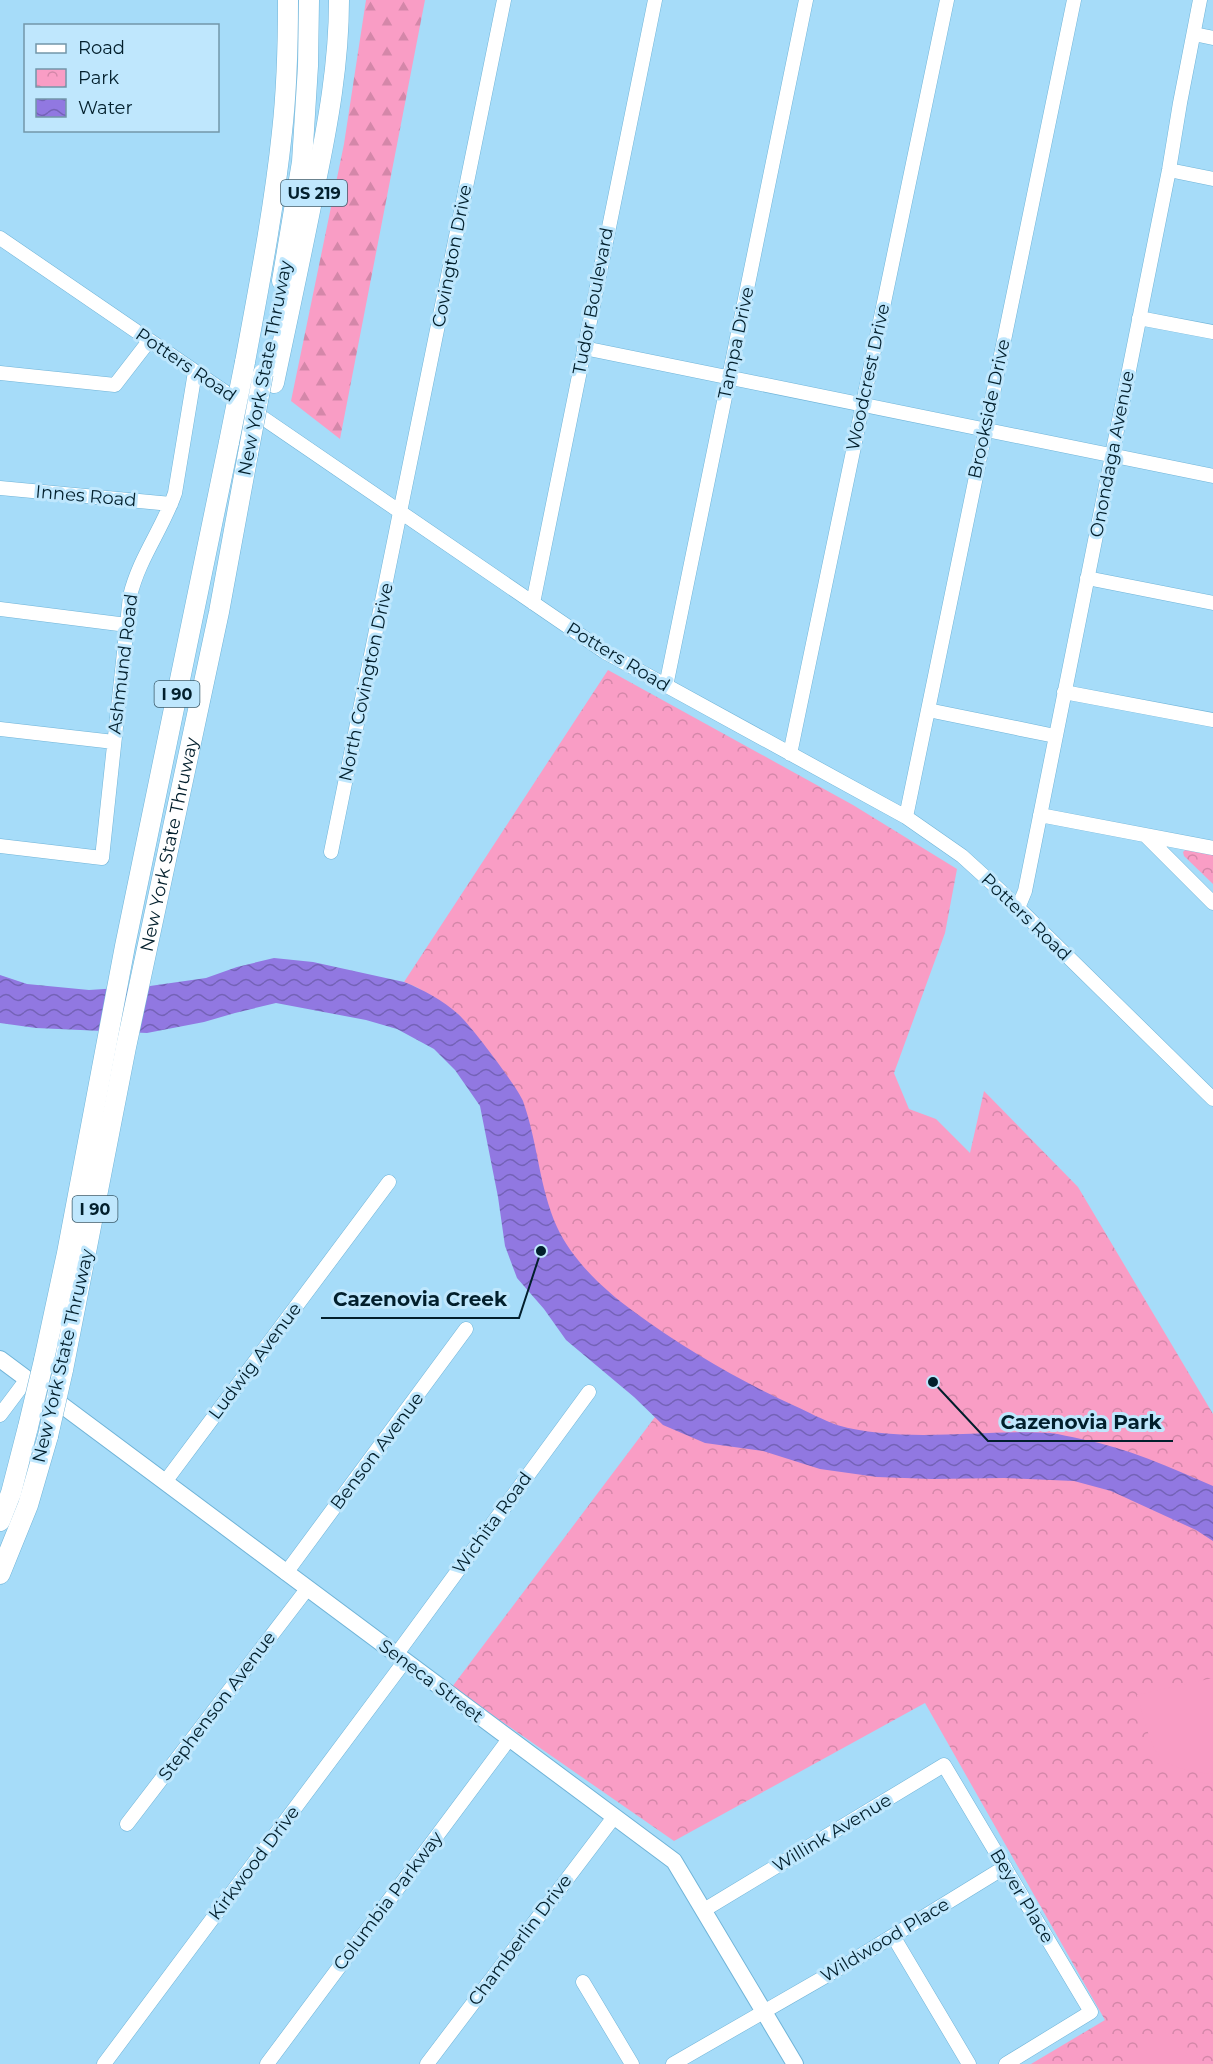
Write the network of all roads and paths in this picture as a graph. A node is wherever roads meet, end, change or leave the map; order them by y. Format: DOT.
graph roads {
  1 [pos="281,0"];
  2 [pos="288,0"];
  3 [pos="309,0"];
  4 [pos="339,0"];
  5 [pos="504,0"];
  6 [pos="655,0"];
  7 [pos="806,0"];
  8 [pos="947,0"];
  9 [pos="1074,0"];
  10 [pos="1200,0"];
  11 [pos="1194,34"];
  12 [pos="1213,38"];
  13 [pos="288,57"];
  14 [pos="1169,170"];
  15 [pos="1213,179"];
  16 [pos="0,238"];
  17 [pos="1139,318"];
  18 [pos="1213,332"];
  19 [pos="149,340"];
  20 [pos="584,348"];
  21 [pos="195,372"];
  22 [pos="0,373"];
  23 [pos="729,377"];
  24 [pos="268,379"];
  25 [pos="862,405"];
  26 [pos="985,431"];
  27 [pos="1112,457"];
  28 [pos="1213,476"];
  29 [pos="0,488"];
  30 [pos="171,504"];
  31 [pos="401,513"];
  32 [pos="1087,578"];
  33 [pos="533,603"];
  34 [pos="1213,603"];
  35 [pos="0,609"];
  36 [pos="219,612"];
  37 [pos="127,625"];
  38 [pos="666,686"];
  39 [pos="1064,692"];
  40 [pos="928,710"];
  41 [pos="1213,720"];
  42 [pos="0,729"];
  43 [pos="1055,736"];
  44 [pos="114,742"];
  45 [pos="790,754"];
  46 [pos="1040,815"];
  47 [pos="906,818"];
  48 [pos="1145,835"];
  49 [pos="1160,838"];
  50 [pos="0,846"];
  51 [pos="1213,848"];
  52 [pos="331,852"];
  53 [pos="1213,890"];
  54 [pos="1213,903"];
  55 [pos="1018,908"];
  56 [pos="117,1047"];
  57 [pos="1213,1099"];
  58 [pos="389,1182"];
  59 [pos="466,1329"];
  60 [pos="0,1359"];
  61 [pos="27,1379"];
  62 [pos="589,1392"];
  63 [pos="0,1415"];
  64 [pos="165,1482"];
  65 [pos="0,1521"];
  66 [pos="286,1573"];
  67 [pos="0,1574"];
  68 [pos="308,1589"];
  69 [pos="400,1658"];
  70 [pos="508,1739"];
  71 [pos="953,1781"];
  72 [pos="614,1816"];
  73 [pos="127,1824"];
  74 [pos="1005,1867"];
  75 [pos="704,1910"];
  76 [pos="892,1936"];
  77 [pos="583,1982"];
  78 [pos="765,2012"];
  79 [pos="104,2064"];
  80 [pos="267,2064"];
  81 [pos="428,2064"];
  82 [pos="632,2064"];
  83 [pos="673,2064"];
  84 [pos="795,2064"];
  85 [pos="969,2064"];
  86 [pos="1006,2064"];
  1 -- 13 [label="highway"];
  2 -- 13 [label="highway, New York State Thruway / I 90"];
  3 -- 24 [label="highway, New York State Thruway"];
  4 -- 24 [label="highway, US 219"];
  5 -- 31 [label="street, Covington Drive"];
  6 -- 20 [label="street, Tudor Boulevard"];
  7 -- 23 [label="street, Tampa Drive"];
  8 -- 25 [label="street, Woodcrest Drive"];
  9 -- 26 [label="street, Brookside Drive"];
  10 -- 11 [label="street, Onondaga Avenue"];
  11 -- 12 [label="street"];
  11 -- 14 [label="street, Onondaga Avenue"];
  13 -- 56 [label="highway, New York State Thruway / I 90, bridge"];
  14 -- 15 [label="street"];
  14 -- 17 [label="street, Onondaga Avenue"];
  16 -- 19 [label="street, Potters Road"];
  17 -- 18 [label="street"];
  17 -- 27 [label="street, Onondaga Avenue"];
  19 -- 21 [label="street, Potters Road"];
  19 -- 22 [label="street"];
  20 -- 23 [label="street"];
  20 -- 33 [label="street, Tudor Boulevard"];
  21 -- 30 [label="street, Ashmund Road"];
  21 -- 31 [label="street, Potters Road"];
  23 -- 25 [label="street"];
  23 -- 38 [label="street, Tampa Drive"];
  24 -- 36 [label="highway, US 219"];
  25 -- 26 [label="street"];
  25 -- 45 [label="street, Woodcrest Drive"];
  26 -- 27 [label="street"];
  26 -- 40 [label="street, Brookside Drive"];
  27 -- 28 [label="street"];
  27 -- 32 [label="street, Onondaga Avenue"];
  29 -- 30 [label="street, Innes Road"];
  30 -- 37 [label="street, Ashmund Road"];
  31 -- 33 [label="street, Potters Road"];
  31 -- 52 [label="street, North Covington Drive"];
  32 -- 34 [label="street"];
  32 -- 39 [label="street, Onondaga Avenue"];
  33 -- 38 [label="street, Potters Road"];
  35 -- 37 [label="street"];
  36 -- 56 [label="highway, New York State Thruway / I 90"];
  37 -- 44 [label="street, Ashmund Road"];
  38 -- 45 [label="street, Potters Road"];
  39 -- 41 [label="street"];
  39 -- 43 [label="street, Onondaga Avenue"];
  40 -- 43 [label="street"];
  40 -- 47 [label="street, Brookside Drive"];
  42 -- 44 [label="street"];
  43 -- 46 [label="street, Onondaga Avenue"];
  44 -- 50 [label="street, Ashmund Road"];
  45 -- 47 [label="street, Potters Road"];
  46 -- 48 [label="street"];
  46 -- 55 [label="street, Onondaga Avenue"];
  47 -- 55 [label="street, Potters Road"];
  48 -- 49 [label="street"];
  48 -- 54 [label="street"];
  49 -- 51 [label="street"];
  49 -- 53 [label="street"];
  55 -- 57 [label="street, Potters Road"];
  56 -- 65 [label="highway, New York State Thruway / I 90, bridge"];
  56 -- 67 [label="highway, New York State Thruway / I 90, bridge"];
  58 -- 64 [label="street, Ludwig Avenue"];
  59 -- 66 [label="street, Benson Avenue"];
  60 -- 61 [label="main road, Seneca Street"];
  61 -- 63 [label="street"];
  61 -- 64 [label="main road, Seneca Street"];
  62 -- 69 [label="street, Wichita Road"];
  64 -- 66 [label="main road, Seneca Street"];
  66 -- 68 [label="main road, Seneca Street"];
  68 -- 69 [label="main road, Seneca Street"];
  68 -- 73 [label="street, Stephenson Avenue"];
  69 -- 70 [label="main road, Seneca Street"];
  69 -- 79 [label="street, Kirkwood Drive"];
  70 -- 72 [label="main road, Seneca Street"];
  70 -- 80 [label="street, Columbia Parkway"];
  71 -- 74 [label="street, Beyer Place"];
  71 -- 75 [label="street, Willink Avenue"];
  72 -- 75 [label="main road, Seneca Street"];
  72 -- 81 [label="street, Chamberlin Drive"];
  74 -- 76 [label="street, Wildwood Place"];
  74 -- 86 [label="street, Beyer Place"];
  75 -- 78 [label="main road, Seneca Street"];
  76 -- 78 [label="street, Wildwood Place"];
  76 -- 85 [label="street"];
  77 -- 82 [label="street"];
  78 -- 83 [label="street, Wildwood Place"];
  78 -- 84 [label="main road, Seneca Street"];
}
